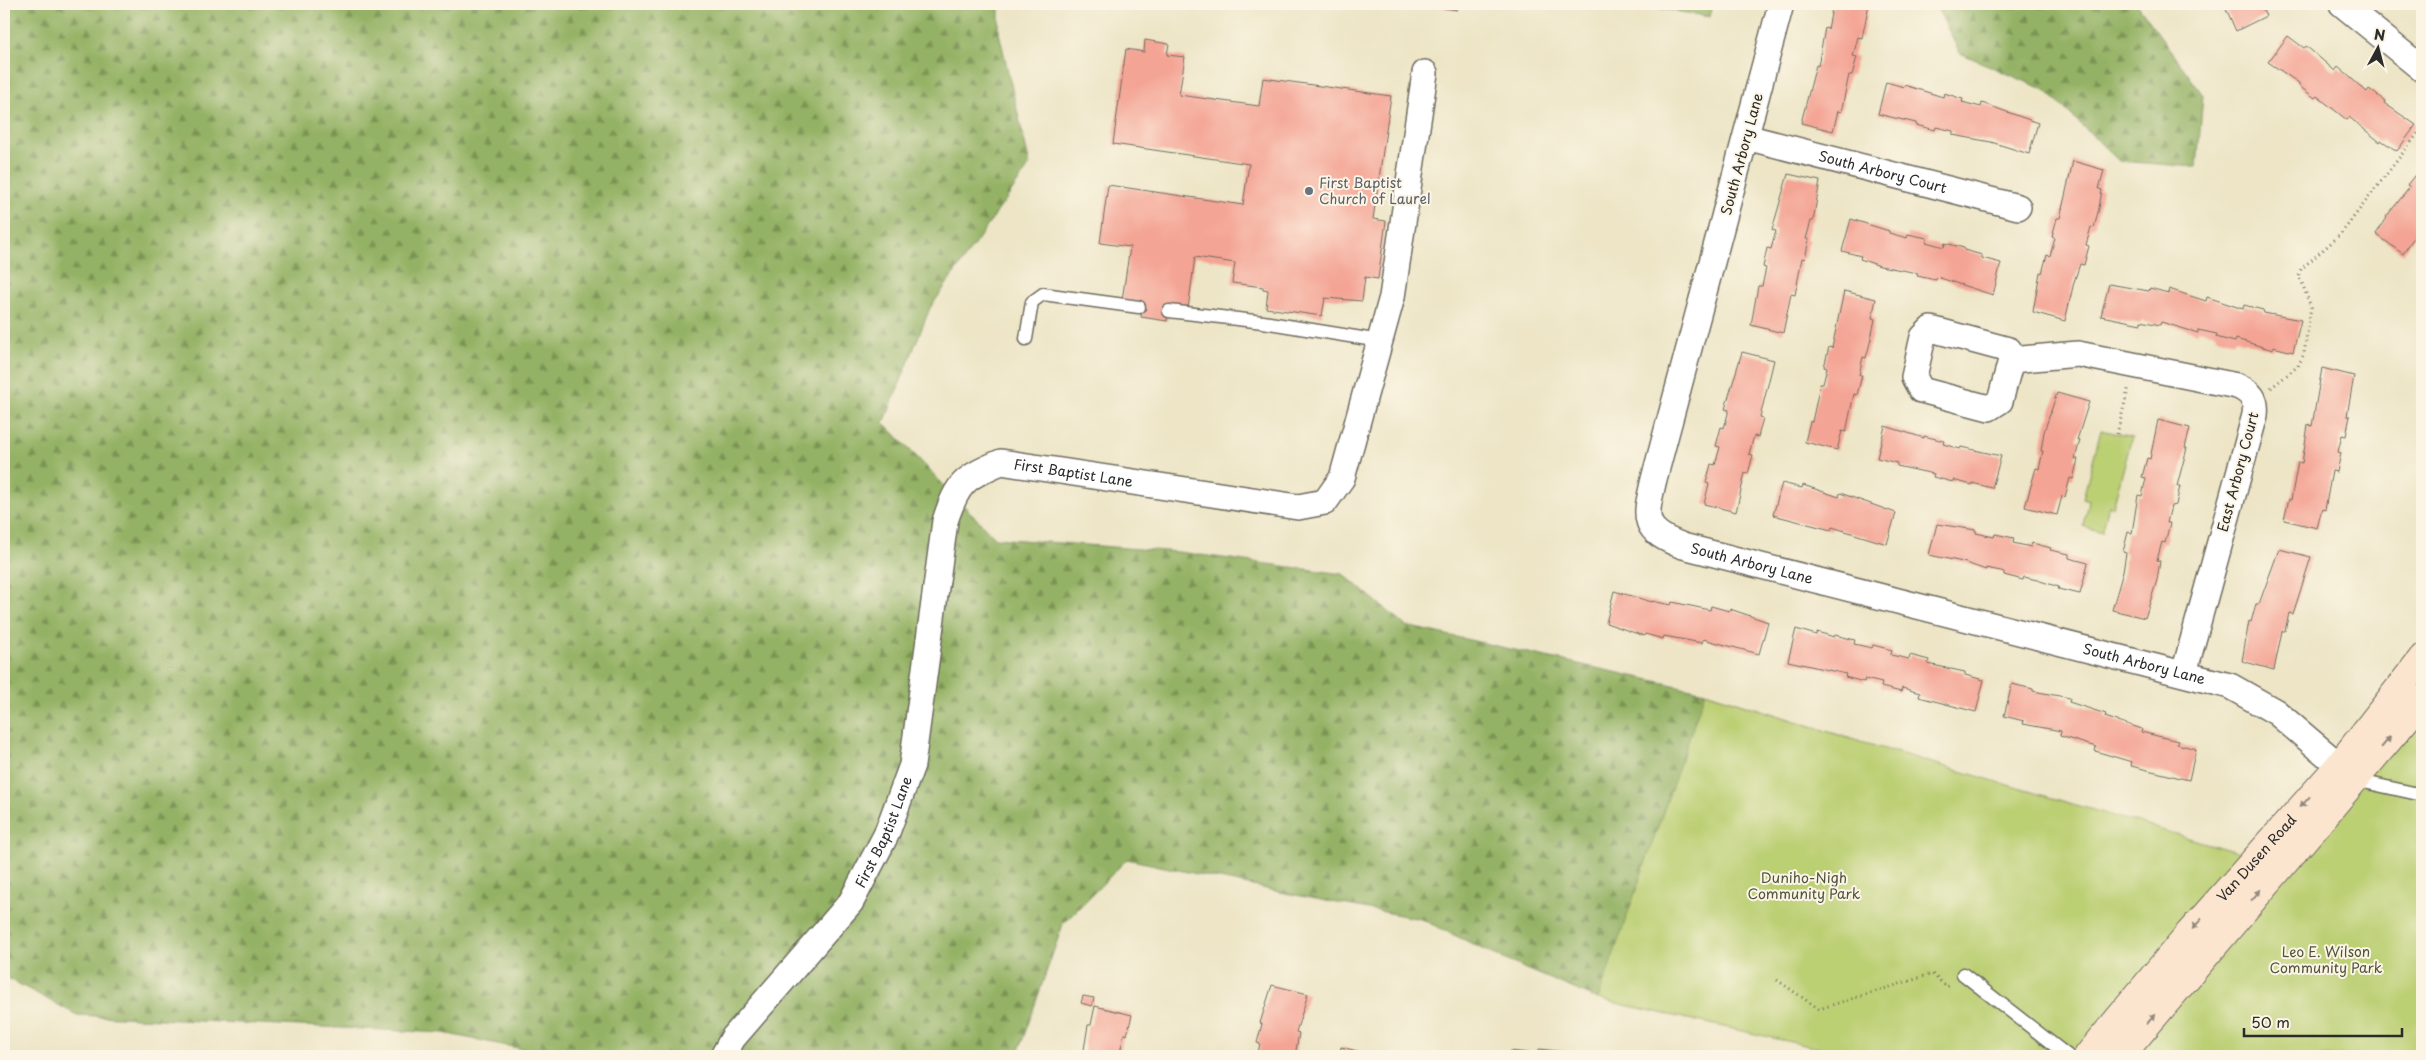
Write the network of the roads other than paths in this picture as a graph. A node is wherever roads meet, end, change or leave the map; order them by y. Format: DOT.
graph roads {
  1 [pos="1781,4"];
  2 [pos="2342,4"];
  3 [pos="2422,69"];
  4 [pos="1425,73"];
  5 [pos="1746,137"];
  6 [pos="2018,207"];
  7 [pos="1140,307"];
  8 [pos="1170,311"];
  9 [pos="1026,339"];
  10 [pos="1380,341"];
  11 [pos="2011,360"];
  12 [pos="2422,659"];
  13 [pos="2184,673"];
  14 [pos="2422,700"];
  15 [pos="2347,773"];
  16 [pos="2422,789"];
  17 [pos="1963,974"];
  18 [pos="724,1056"];
  19 [pos="2068,1056"];
  20 [pos="2088,1056"];
  21 [pos="2120,1056"];
  1 -- 5 [label="street, South Arbory Lane"];
  2 -- 3 [label="street"];
  4 -- 10 [label="street, First Baptist Lane"];
  5 -- 6 [label="street, South Arbory Court"];
  5 -- 13 [label="street, South Arbory Lane"];
  7 -- 9 [label="lane"];
  8 -- 10 [label="lane"];
  10 -- 18 [label="street, First Baptist Lane"];
  11 -- 13 [label="street, East Arbory Court"];
  12 -- 15 [label="main road, Van Dusen Road"];
  13 -- 15 [label="street, South Arbory Lane"];
  15 -- 14 [label="main road, Van Dusen Road, one-way"];
  15 -- 16 [label="lane"];
  15 -- 20 [label="main road, Van Dusen Road, one-way"];
  21 -- 15 [label="main road, Van Dusen Road, one-way"];
  17 -- 19 [label="lane"];
}
